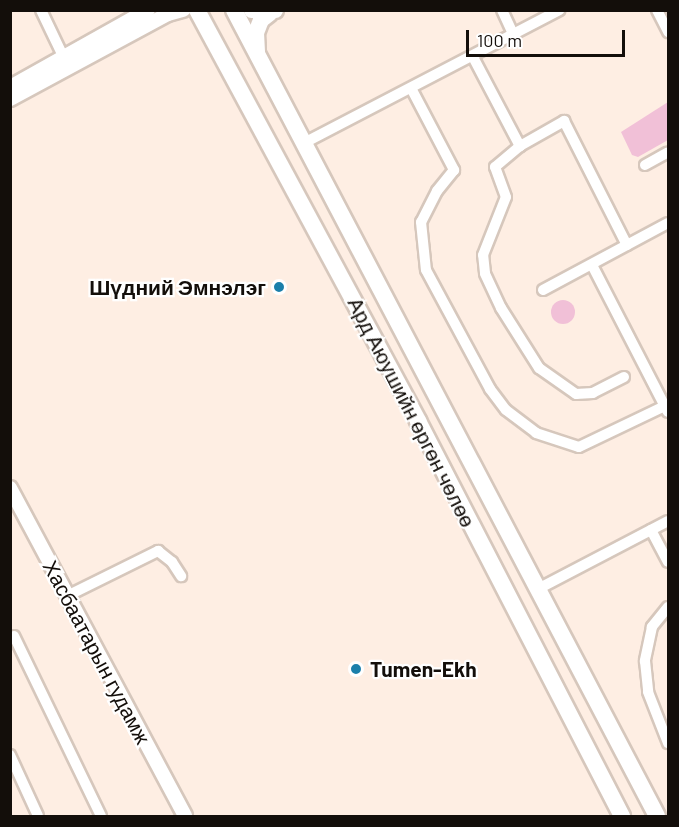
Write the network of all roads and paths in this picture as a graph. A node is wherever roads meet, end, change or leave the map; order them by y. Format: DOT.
graph roads {
  1 [pos="42,10"];
  2 [pos="148,10"];
  3 [pos="183,10"];
  4 [pos="197,10"];
  5 [pos="234,10"];
  6 [pos="251,10"];
  7 [pos="502,10"];
  8 [pos="559,10"];
  9 [pos="657,10"];
  10 [pos="273,12"];
  11 [pos="669,32"];
  12 [pos="514,36"];
  13 [pos="258,56"];
  14 [pos="473,57"];
  15 [pos="64,58"];
  16 [pos="10,87"];
  17 [pos="411,88"];
  18 [pos="10,99"];
  19 [pos="304,143"];
  20 [pos="520,146"];
  21 [pos="669,152"];
  22 [pos="645,165"];
  23 [pos="669,223"];
  24 [pos="627,245"];
  25 [pos="592,265"];
  26 [pos="543,290"];
  27 [pos="624,377"];
  28 [pos="667,409"];
  29 [pos="447,417"];
  30 [pos="418,421"];
  31 [pos="10,488"];
  32 [pos="669,521"];
  33 [pos="651,530"];
  34 [pos="669,562"];
  35 [pos="181,576"];
  36 [pos="536,590"];
  37 [pos="67,596"];
  38 [pos="669,606"];
  39 [pos="14,636"];
  40 [pos="669,742"];
  41 [pos="10,755"];
  42 [pos="38,816"];
  43 [pos="101,816"];
  44 [pos="185,816"];
  45 [pos="622,816"];
  46 [pos="657,816"];
  1 -- 15 [label="street"];
  2 -- 15 [label="street"];
  3 -- 18 [label="street"];
  4 -- 30 [label="main road, Ард Аюушийн өргөн чөлөө"];
  5 -- 13 [label="main road, Ард Аюушийн өргөн чөлөө"];
  6 -- 10 [label="main road"];
  7 -- 12 [label="street"];
  8 -- 12 [label="street"];
  9 -- 11 [label="street"];
  10 -- 13 [label="main road"];
  12 -- 14 [label="street"];
  13 -- 19 [label="main road, Ард Аюушийн өргөн чөлөө"];
  14 -- 17 [label="street"];
  14 -- 20 [label="street"];
  15 -- 16 [label="street"];
  17 -- 19 [label="street"];
  17 -- 28 [label="street"];
  19 -- 29 [label="main road, Ард Аюушийн өргөн чөлөө"];
  20 -- 24 [label="street"];
  20 -- 27 [label="street"];
  21 -- 22 [label="street"];
  23 -- 24 [label="street"];
  24 -- 25 [label="street"];
  25 -- 26 [label="street"];
  25 -- 28 [label="street"];
  29 -- 30 [label="main road"];
  29 -- 36 [label="main road, Ард Аюушийн өргөн чөлөө"];
  30 -- 45 [label="main road, Ард Аюушийн өргөн чөлөө"];
  31 -- 37 [label="street, Хасбаатарын гудамж"];
  32 -- 33 [label="street"];
  33 -- 34 [label="street"];
  33 -- 36 [label="street"];
  35 -- 37 [label="street"];
  36 -- 46 [label="main road, Ард Аюушийн өргөн чөлөө"];
  37 -- 44 [label="street, Хасбаатарын гудамж"];
  38 -- 40 [label="street"];
  39 -- 43 [label="street"];
  41 -- 42 [label="street"];
}
